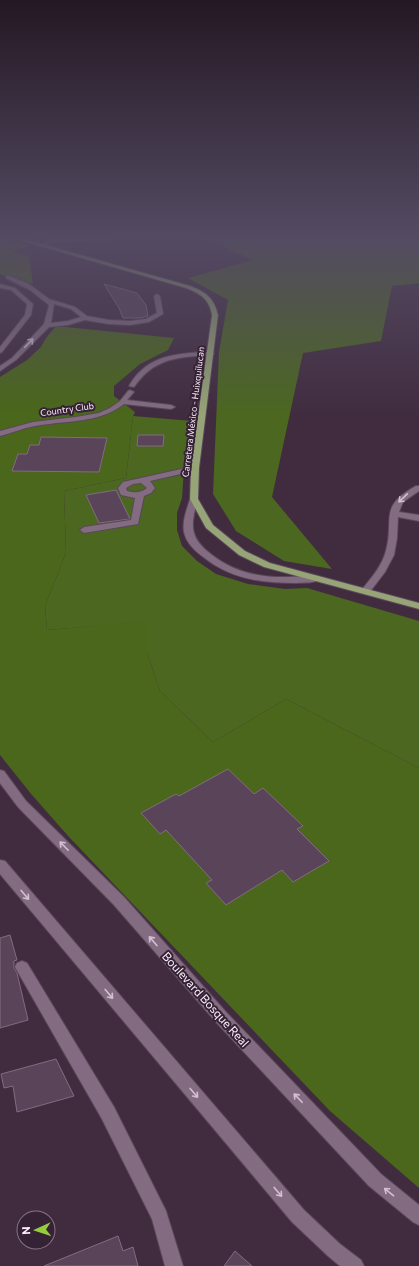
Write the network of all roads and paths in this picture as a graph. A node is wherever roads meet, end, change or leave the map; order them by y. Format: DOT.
graph roads {
  1 [pos="22,297"];
  2 [pos="46,297"];
  3 [pos="157,297"];
  4 [pos="207,297"];
  5 [pos="48,300"];
  6 [pos="86,318"];
  7 [pos="46,325"];
  8 [pos="0,351"];
  9 [pos="211,354"];
  10 [pos="0,369"];
  11 [pos="124,402"];
  12 [pos="171,407"];
  13 [pos="0,434"];
  14 [pos="195,468"];
  15 [pos="142,481"];
  16 [pos="419,488"];
  17 [pos="140,496"];
  18 [pos="194,499"];
  19 [pos="393,514"];
  20 [pos="419,518"];
  21 [pos="84,530"];
  22 [pos="315,579"];
  23 [pos="366,591"];
  24 [pos="419,606"];
  25 [pos="0,774"];
  26 [pos="0,865"];
  27 [pos="22,967"];
  28 [pos="419,1216"];
  29 [pos="174,1266"];
  30 [pos="355,1266"];
  1 -- 8 [label="street"];
  2 -- 5 [label="street"];
  3 -- 6 [label="street"];
  4 -- 9 [label="main road, Carretera México - Huixquilucan"];
  5 -- 6 [label="street"];
  5 -- 7 [label="street"];
  6 -- 7 [label="street"];
  10 -- 7 [label="street, one-way"];
  9 -- 11 [label="street, Country Club"];
  9 -- 14 [label="main road, Carretera México - Huixquilucan"];
  11 -- 12 [label="street"];
  11 -- 13 [label="street, Country Club"];
  14 -- 15 [label="street"];
  14 -- 18 [label="main road, Carretera México - Huixquilucan"];
  15 -- 17 [label="street"];
  15 -- 17 [label="street"];
  16 -- 19 [label="street, one-way"];
  17 -- 21 [label="street"];
  18 -- 22 [label="main road"];
  18 -- 22 [label="street"];
  19 -- 20 [label="street"];
  19 -- 23 [label="street"];
  22 -- 23 [label="main road"];
  23 -- 24 [label="main road"];
  28 -- 25 [label="street, Boulevard Bosque Real, one-way"];
  26 -- 30 [label="street, one-way"];
  27 -- 29 [label="street"];
}
